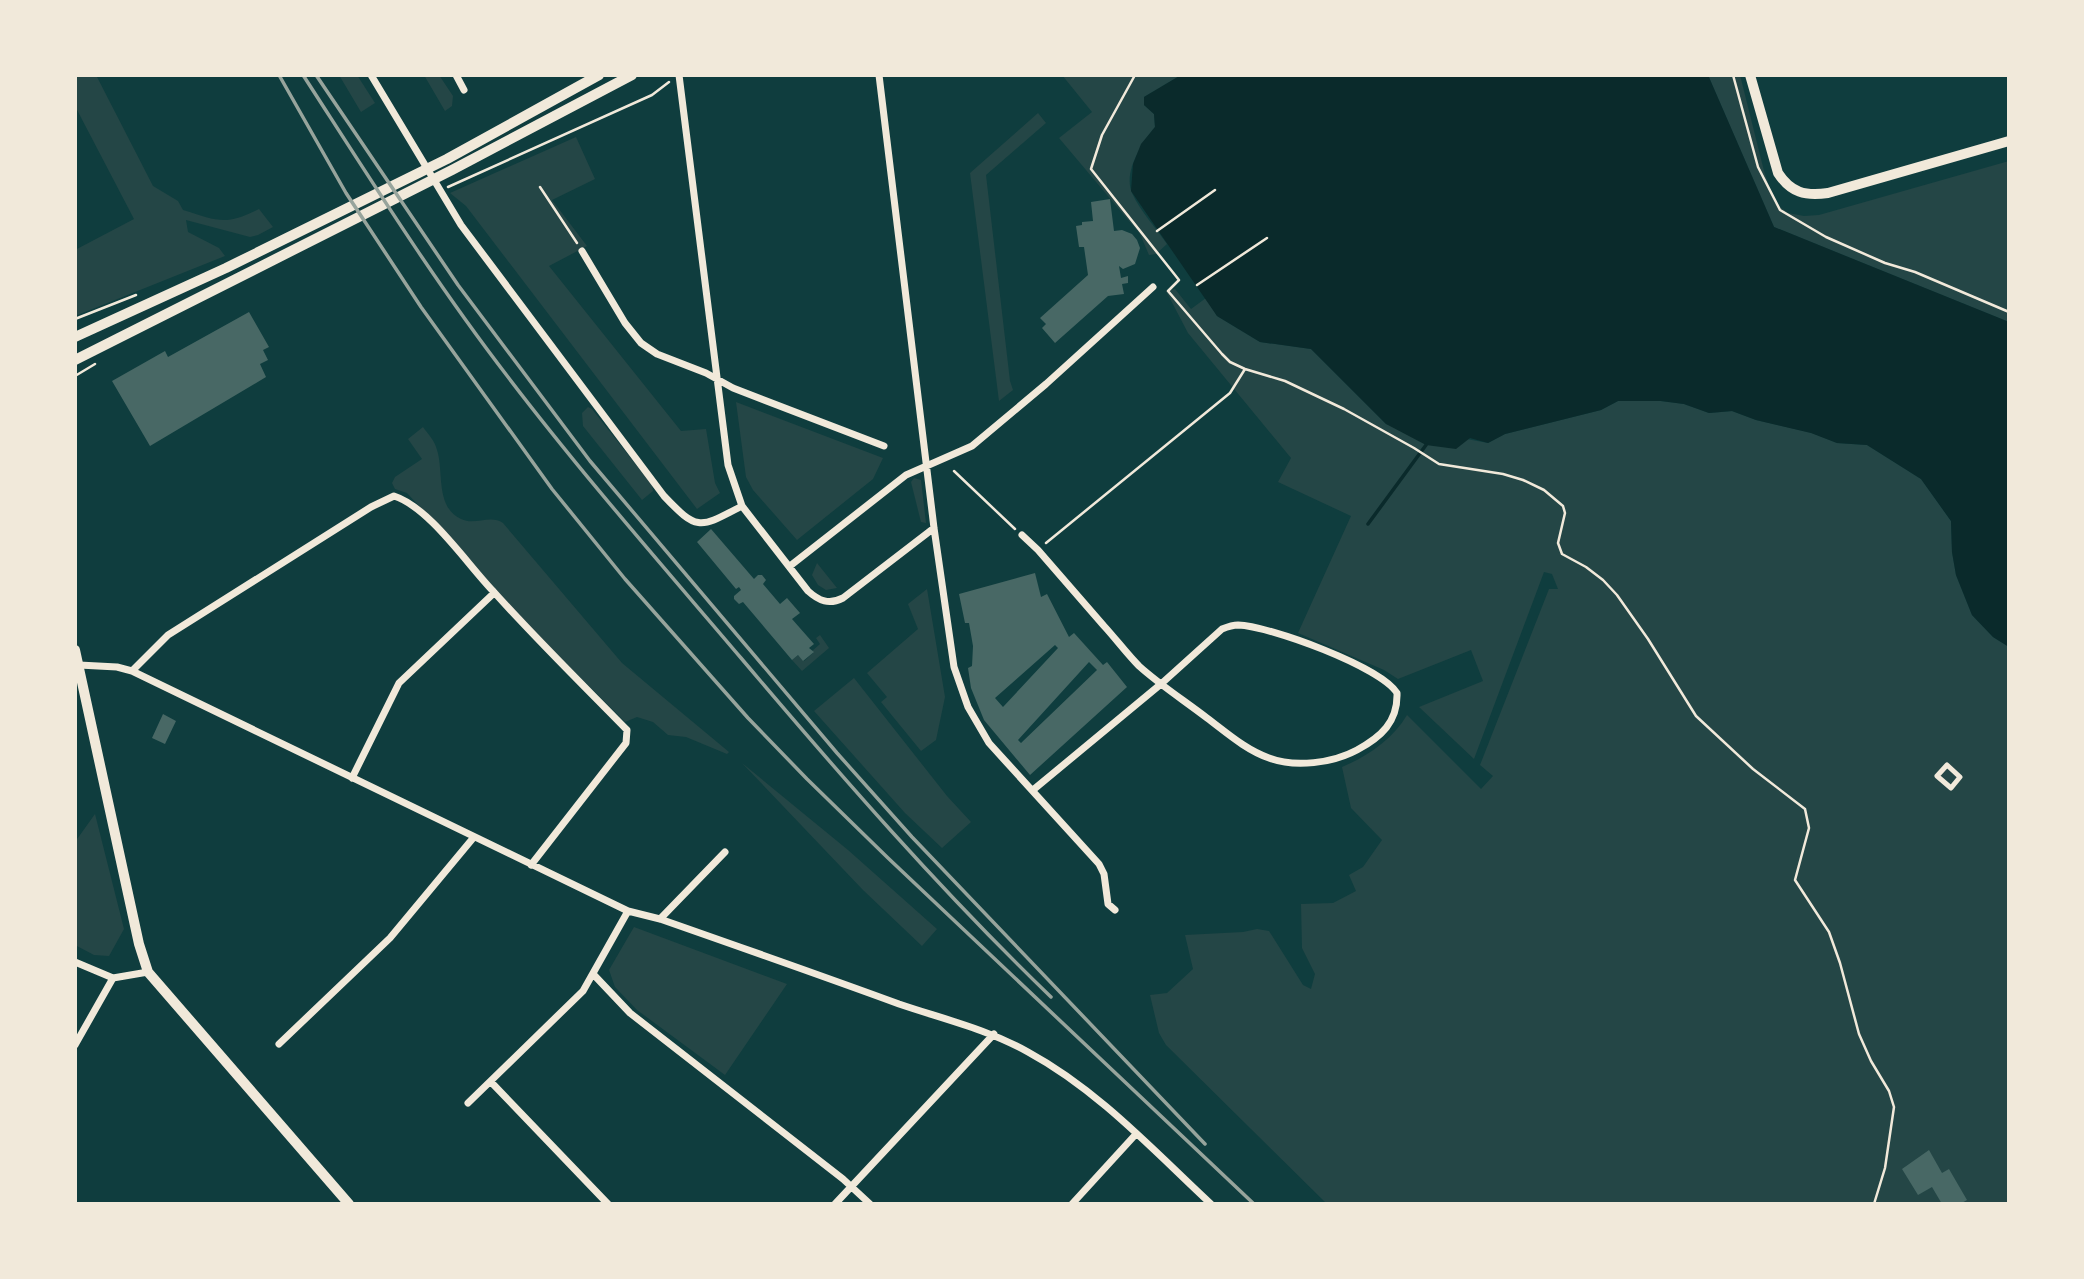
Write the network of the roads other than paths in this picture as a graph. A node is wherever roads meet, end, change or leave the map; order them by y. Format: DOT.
graph roads {
  1 [pos="371,75"];
  2 [pos="456,75"];
  3 [pos="598,75"];
  4 [pos="632,75"];
  5 [pos="678,75"];
  6 [pos="879,75"];
  7 [pos="1750,75"];
  8 [pos="464,90"];
  9 [pos="2009,141"];
  10 [pos="582,251"];
  11 [pos="1153,287"];
  12 [pos="75,337"];
  13 [pos="75,360"];
  14 [pos="719,382"];
  15 [pos="884,446"];
  16 [pos="927,466"];
  17 [pos="742,506"];
  18 [pos="934,528"];
  19 [pos="1021,535"];
  20 [pos="790,566"];
  21 [pos="494,593"];
  22 [pos="75,650"];
  23 [pos="79,665"];
  24 [pos="132,671"];
  25 [pos="1161,684"];
  26 [pos="352,778"];
  27 [pos="1033,790"];
  28 [pos="474,837"];
  29 [pos="725,852"];
  30 [pos="531,865"];
  31 [pos="1115,909"];
  32 [pos="628,911"];
  33 [pos="660,919"];
  34 [pos="75,962"];
  35 [pos="148,972"];
  36 [pos="594,975"];
  37 [pos="113,978"];
  38 [pos="995,1034"];
  39 [pos="279,1044"];
  40 [pos="75,1045"];
  41 [pos="491,1082"];
  42 [pos="468,1103"];
  43 [pos="1136,1134"];
  44 [pos="851,1186"];
  45 [pos="349,1204"];
  46 [pos="608,1204"];
  47 [pos="835,1204"];
  48 [pos="870,1204"];
  49 [pos="1072,1204"];
  50 [pos="1210,1204"];
  1 -- 17 [label="street"];
  2 -- 8 [label="street"];
  3 -- 12 [label="main road"];
  4 -- 13 [label="main road"];
  5 -- 14 [label="street"];
  6 -- 16 [label="street"];
  7 -- 9 [label="main road"];
  10 -- 14 [label="street"];
  11 -- 16 [label="street"];
  14 -- 15 [label="street"];
  14 -- 17 [label="street"];
  16 -- 18 [label="street"];
  16 -- 20 [label="street"];
  17 -- 20 [label="street"];
  18 -- 20 [label="street"];
  18 -- 27 [label="street"];
  19 -- 25 [label="street"];
  21 -- 24 [label="street"];
  21 -- 26 [label="street"];
  21 -- 30 [label="street"];
  22 -- 23 [label="main road"];
  23 -- 24 [label="street"];
  23 -- 35 [label="main road"];
  24 -- 26 [label="street"];
  25 -- 25 [label="street"];
  25 -- 27 [label="street"];
  26 -- 28 [label="street"];
  27 -- 31 [label="street"];
  28 -- 30 [label="street"];
  28 -- 39 [label="street"];
  29 -- 33 [label="street"];
  30 -- 32 [label="street"];
  32 -- 33 [label="street"];
  32 -- 36 [label="street"];
  33 -- 38 [label="street"];
  34 -- 37 [label="street"];
  35 -- 37 [label="street"];
  35 -- 45 [label="main road"];
  36 -- 41 [label="street"];
  36 -- 44 [label="street"];
  37 -- 40 [label="street"];
  38 -- 43 [label="street"];
  38 -- 44 [label="street"];
  41 -- 42 [label="street"];
  41 -- 46 [label="street"];
  43 -- 49 [label="street"];
  43 -- 50 [label="street"];
  44 -- 47 [label="street"];
  44 -- 48 [label="street"];
}
